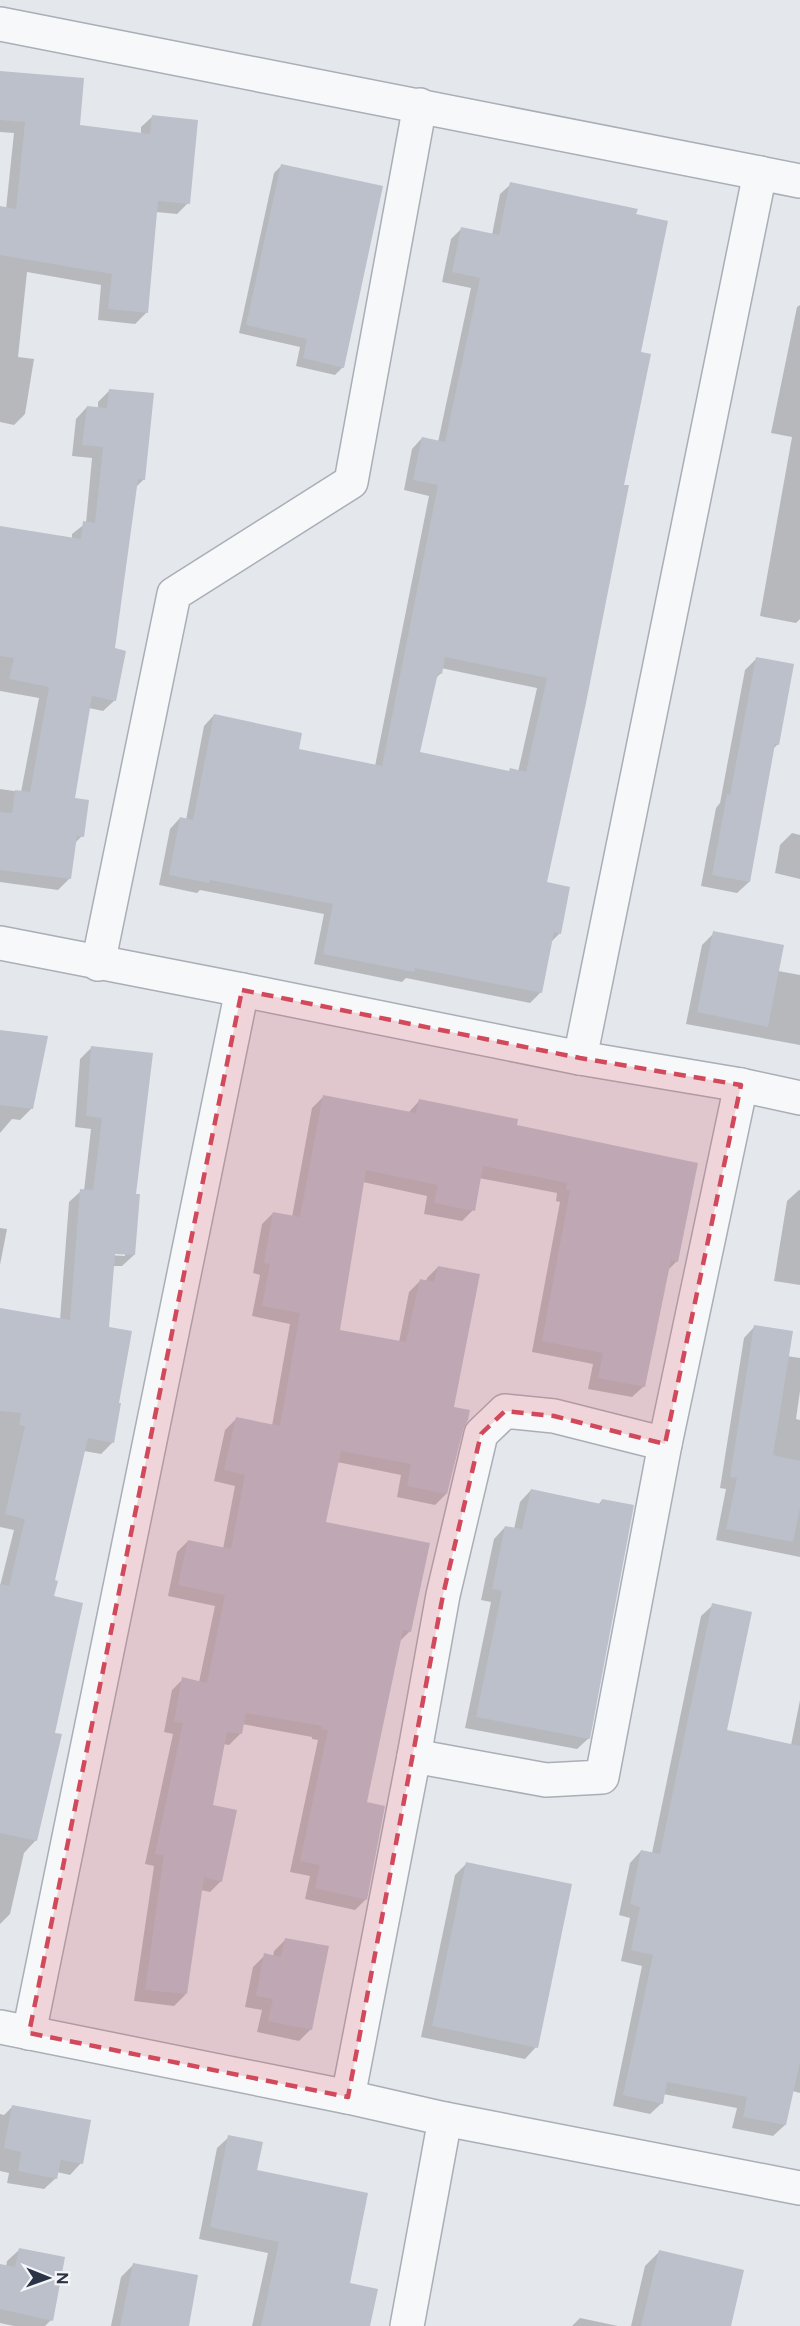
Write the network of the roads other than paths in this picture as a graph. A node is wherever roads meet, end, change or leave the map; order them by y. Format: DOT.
graph roads {
  1 [pos="0,24"];
  2 [pos="420,105"];
  3 [pos="760,173"];
  4 [pos="800,181"];
  5 [pos="0,943"];
  6 [pos="98,964"];
  7 [pos="242,990"];
  8 [pos="580,1058"];
  9 [pos="741,1085"];
  10 [pos="800,1098"];
  11 [pos="665,1444"];
  12 [pos="414,1756"];
  13 [pos="15,2030"];
  14 [pos="348,2097"];
  15 [pos="445,2120"];
  16 [pos="800,2188"];
  17 [pos="407,2326"];
  1 -- 2 [label="street"];
  2 -- 3 [label="street"];
  2 -- 6 [label="street"];
  3 -- 4 [label="street"];
  3 -- 8 [label="street"];
  5 -- 6 [label="street"];
  6 -- 7 [label="street"];
  7 -- 8 [label="street"];
  7 -- 13 [label="street"];
  8 -- 9 [label="street"];
  9 -- 10 [label="street"];
  9 -- 11 [label="street"];
  11 -- 12 [label="street"];
  11 -- 12 [label="street"];
  12 -- 14 [label="street"];
  13 -- 14 [label="street"];
  14 -- 15 [label="street"];
  15 -- 16 [label="street"];
  15 -- 17 [label="street"];
}
